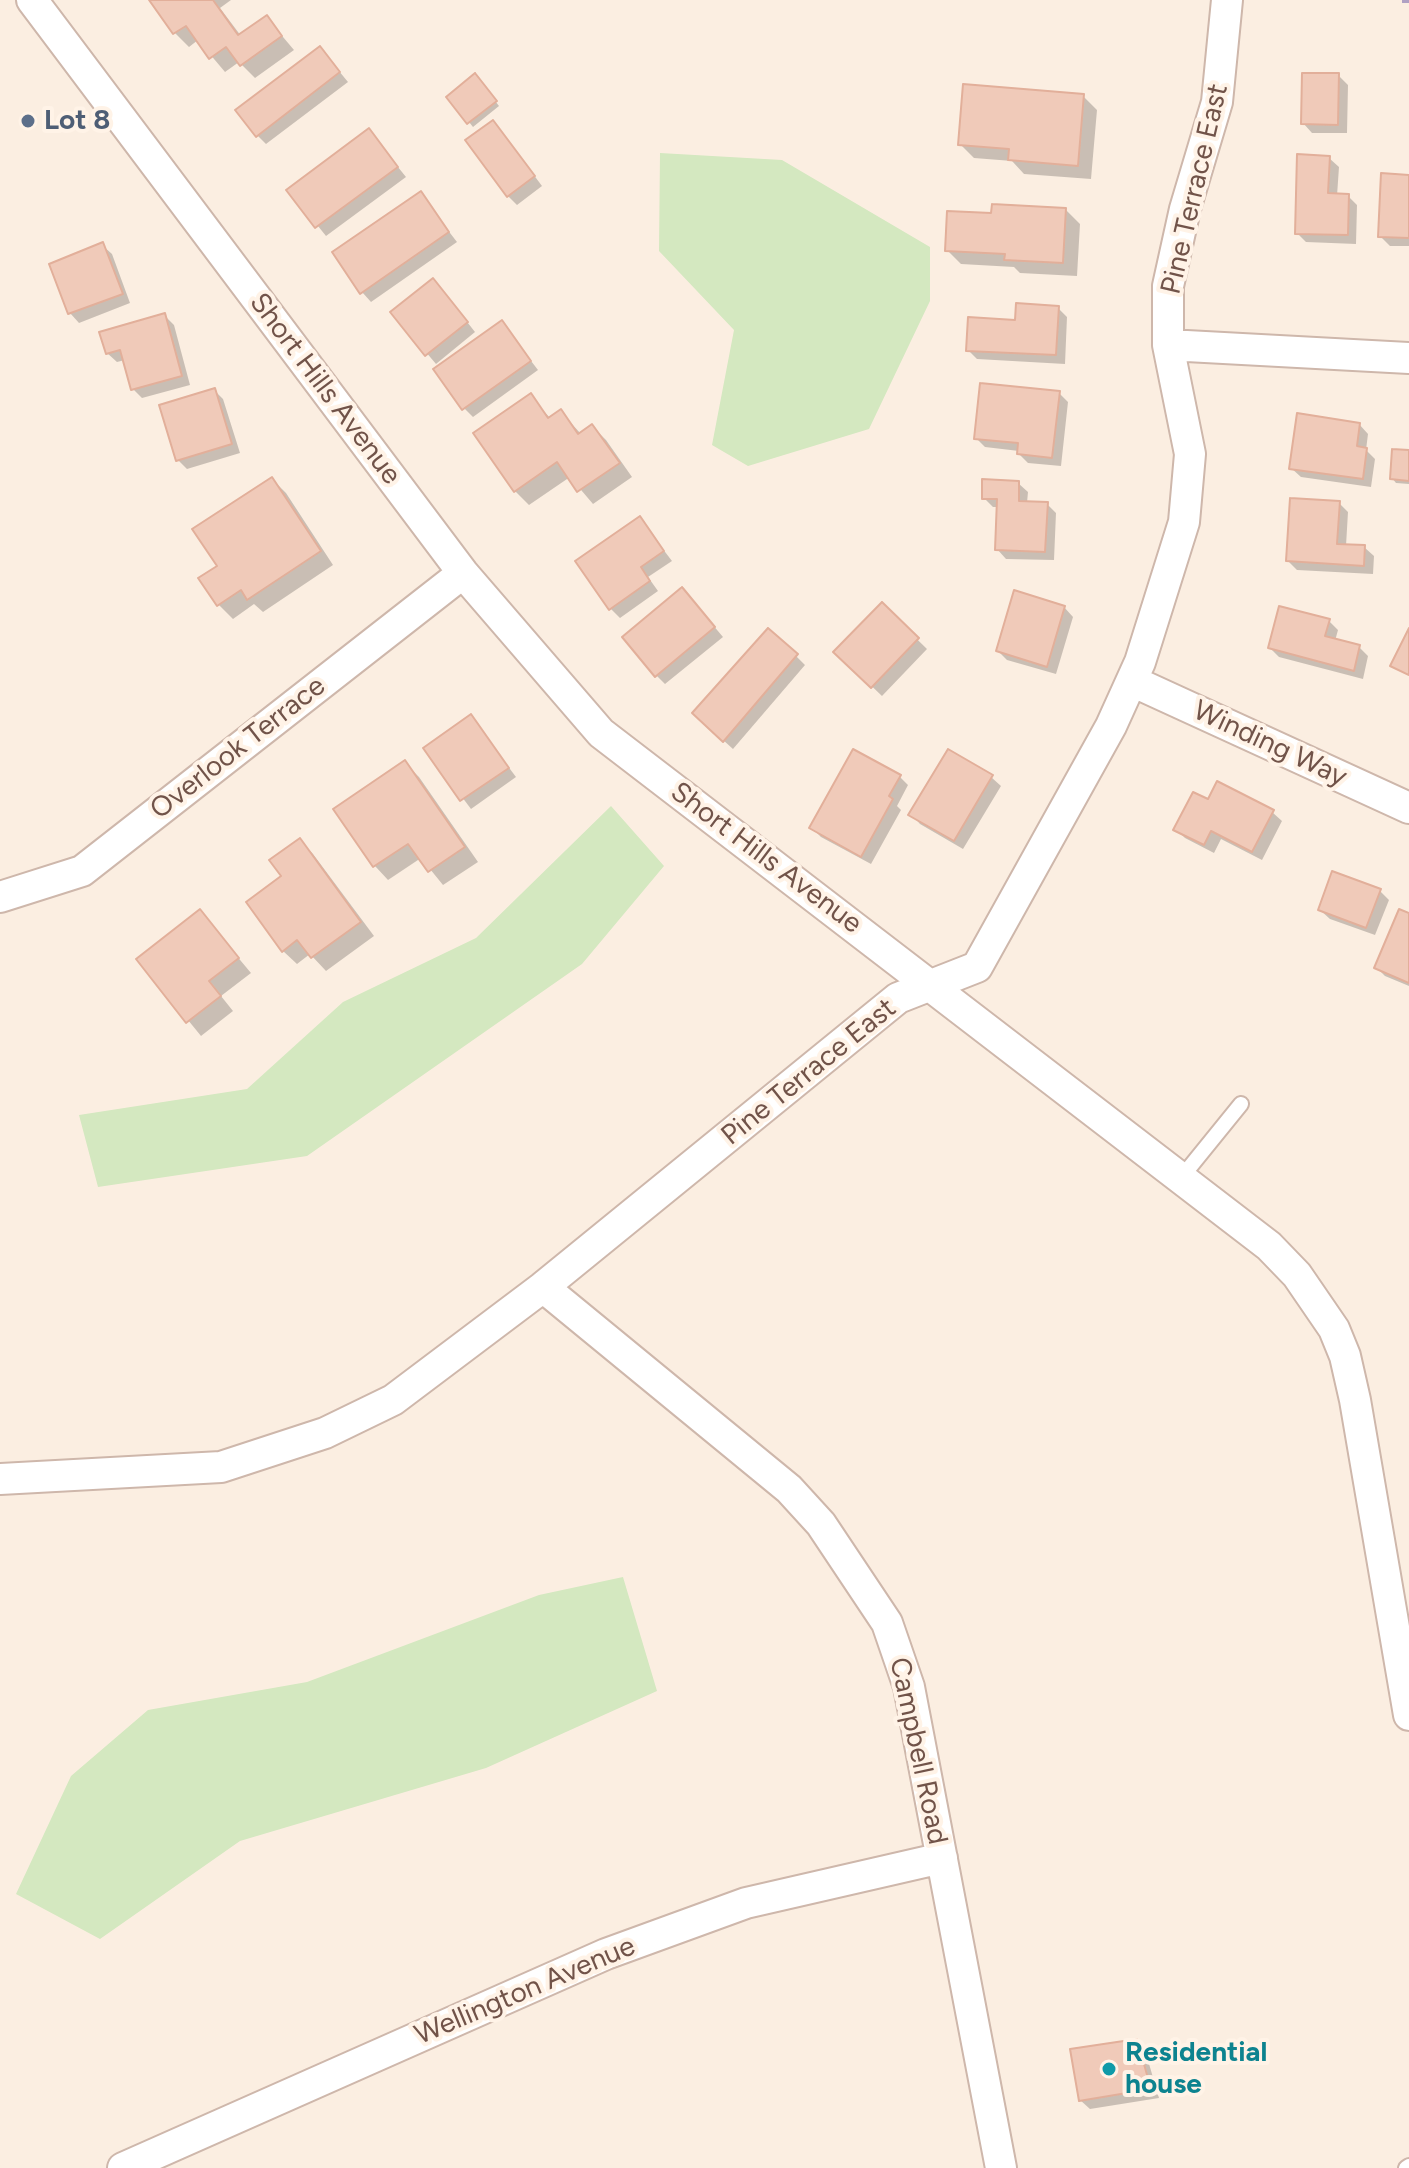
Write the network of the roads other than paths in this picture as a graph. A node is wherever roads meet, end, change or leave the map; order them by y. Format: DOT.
graph roads {
  1 [pos="32,0"];
  2 [pos="1227,0"];
  3 [pos="1168,345"];
  4 [pos="1409,358"];
  5 [pos="463,573"];
  6 [pos="1132,681"];
  7 [pos="1409,808"];
  8 [pos="0,897"];
  9 [pos="932,985"];
  10 [pos="1241,1104"];
  11 [pos="1181,1178"];
  12 [pos="543,1287"];
  13 [pos="0,1479"];
  14 [pos="1409,1715"];
  15 [pos="942,1858"];
  16 [pos="123,2168"];
  17 [pos="1001,2168"];
  1 -- 5 [label="street, Short Hills Avenue"];
  2 -- 3 [label="street, Pine Terrace East"];
  3 -- 4 [label="street"];
  3 -- 6 [label="street, Pine Terrace East"];
  5 -- 8 [label="street, Overlook Terrace"];
  5 -- 9 [label="street, Short Hills Avenue"];
  6 -- 7 [label="street, Winding Way"];
  6 -- 9 [label="street, Pine Terrace East"];
  9 -- 11 [label="street, Short Hills Avenue"];
  9 -- 12 [label="street, Pine Terrace East"];
  10 -- 11 [label="lane"];
  11 -- 14 [label="street, Short Hills Avenue"];
  12 -- 13 [label="street, Pine Terrace East"];
  12 -- 15 [label="street, Campbell Road"];
  15 -- 16 [label="street, Wellington Avenue"];
  15 -- 17 [label="street, Campbell Road"];
}
